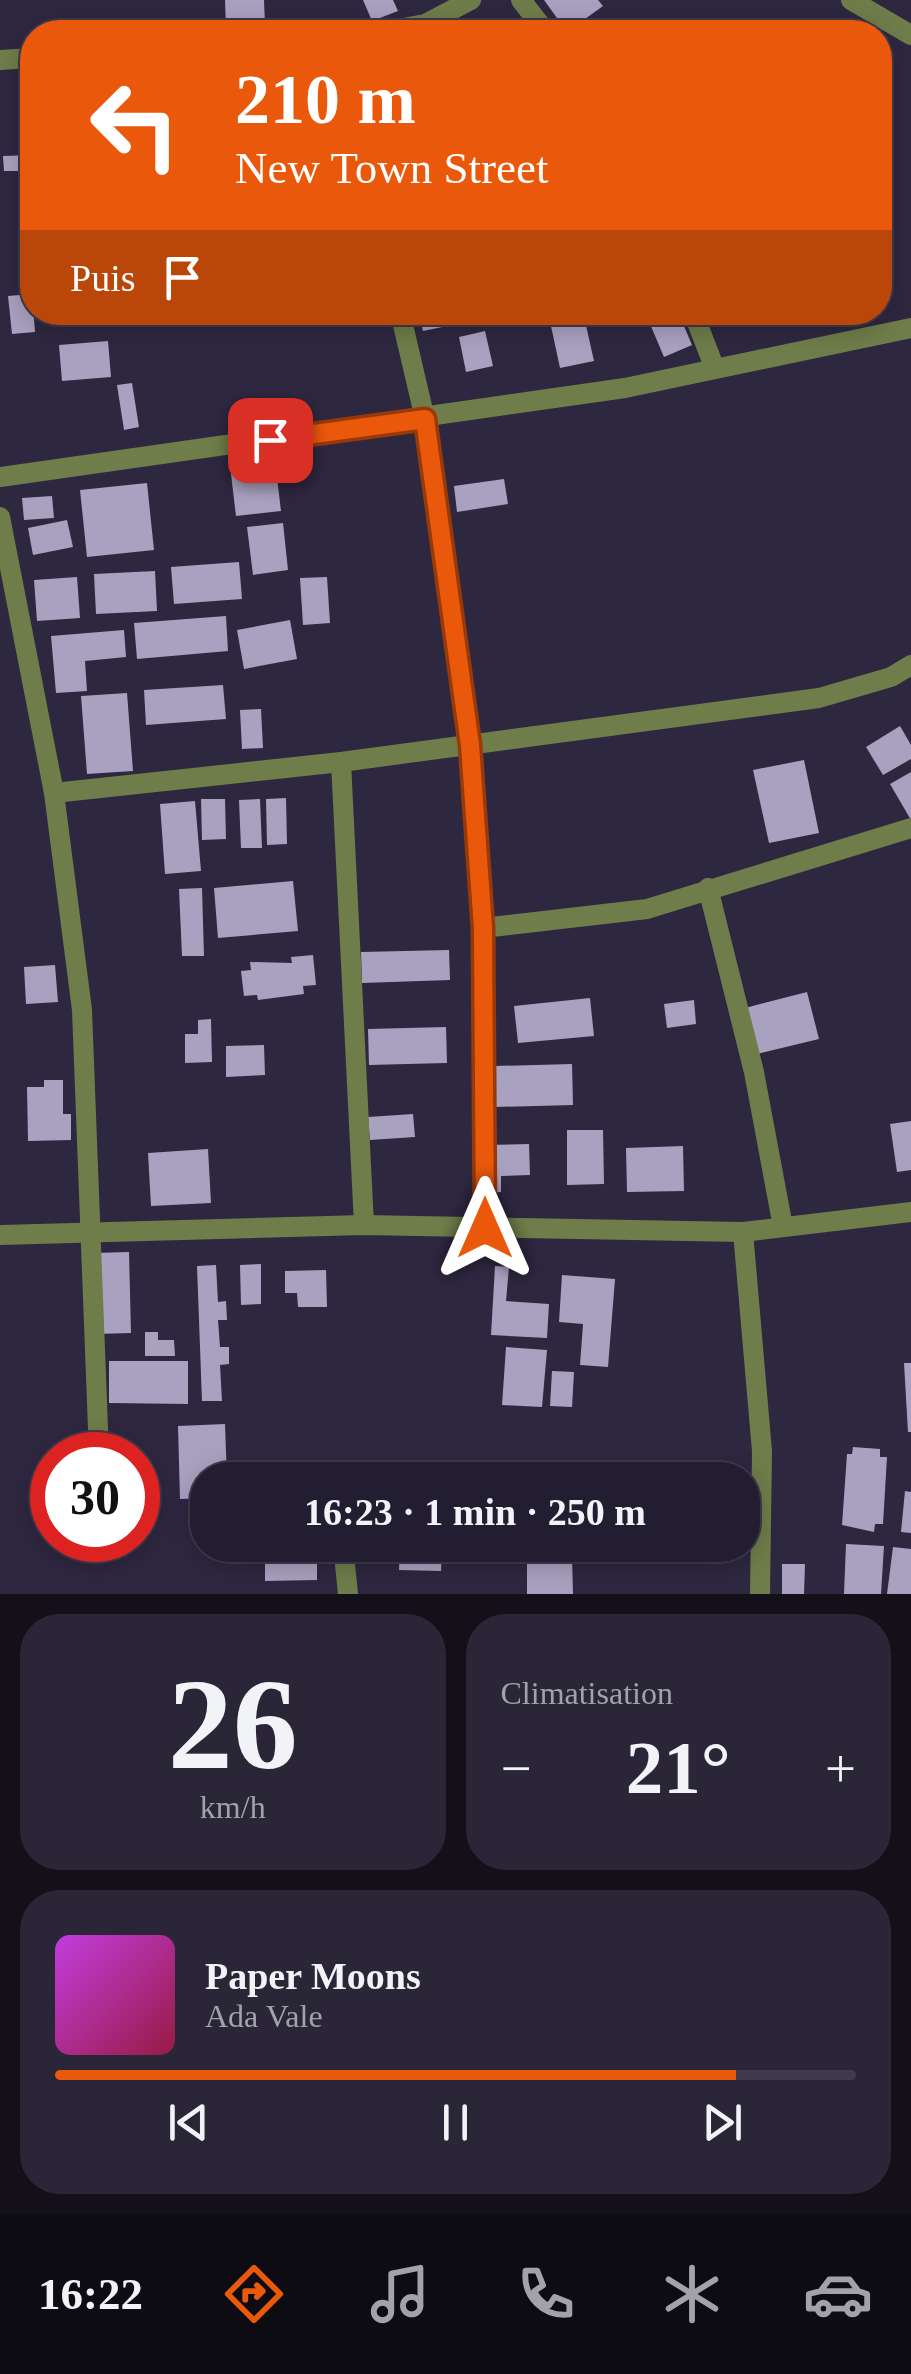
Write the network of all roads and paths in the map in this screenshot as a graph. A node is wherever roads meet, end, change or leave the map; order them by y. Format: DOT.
graph roads {
  1 [pos="471,0"];
  2 [pos="521,0"];
  3 [pos="851,0"];
  4 [pos="434,20"];
  5 [pos="537,20"];
  6 [pos="885,20"];
  7 [pos="403,325"];
  8 [pos="698,325"];
  9 [pos="911,328"];
  10 [pos="715,370"];
  11 [pos="425,419"];
  12 [pos="0,477"];
  13 [pos="0,518"];
  14 [pos="911,665"];
  15 [pos="470,745"];
  16 [pos="341,762"];
  17 [pos="54,793"];
  18 [pos="911,828"];
  19 [pos="708,888"];
  20 [pos="483,928"];
  21 [pos="911,1212"];
  22 [pos="364,1224"];
  23 [pos="485,1228"];
  24 [pos="782,1228"];
  25 [pos="90,1229"];
  26 [pos="742,1232"];
  27 [pos="0,1235"];
  28 [pos="98,1432"];
  29 [pos="345,1562"];
  30 [pos="348,1594"];
  31 [pos="760,1594"];
  1 -- 4 [label="street"];
  2 -- 5 [label="street"];
  3 -- 6 [label="street"];
  7 -- 11 [label="street"];
  8 -- 10 [label="street"];
  9 -- 10 [label="street"];
  10 -- 11 [label="street"];
  11 -- 12 [label="street"];
  11 -- 15 [label="street"];
  13 -- 17 [label="street"];
  14 -- 15 [label="street"];
  15 -- 16 [label="street"];
  15 -- 20 [label="street"];
  16 -- 17 [label="street"];
  16 -- 22 [label="street"];
  17 -- 25 [label="street"];
  18 -- 19 [label="street"];
  19 -- 20 [label="street"];
  19 -- 24 [label="street"];
  20 -- 23 [label="street"];
  21 -- 24 [label="street"];
  22 -- 23 [label="street"];
  22 -- 25 [label="street"];
  23 -- 26 [label="street"];
  24 -- 26 [label="street"];
  25 -- 27 [label="street"];
  25 -- 28 [label="street"];
  26 -- 31 [label="street"];
  29 -- 30 [label="street"];
}
